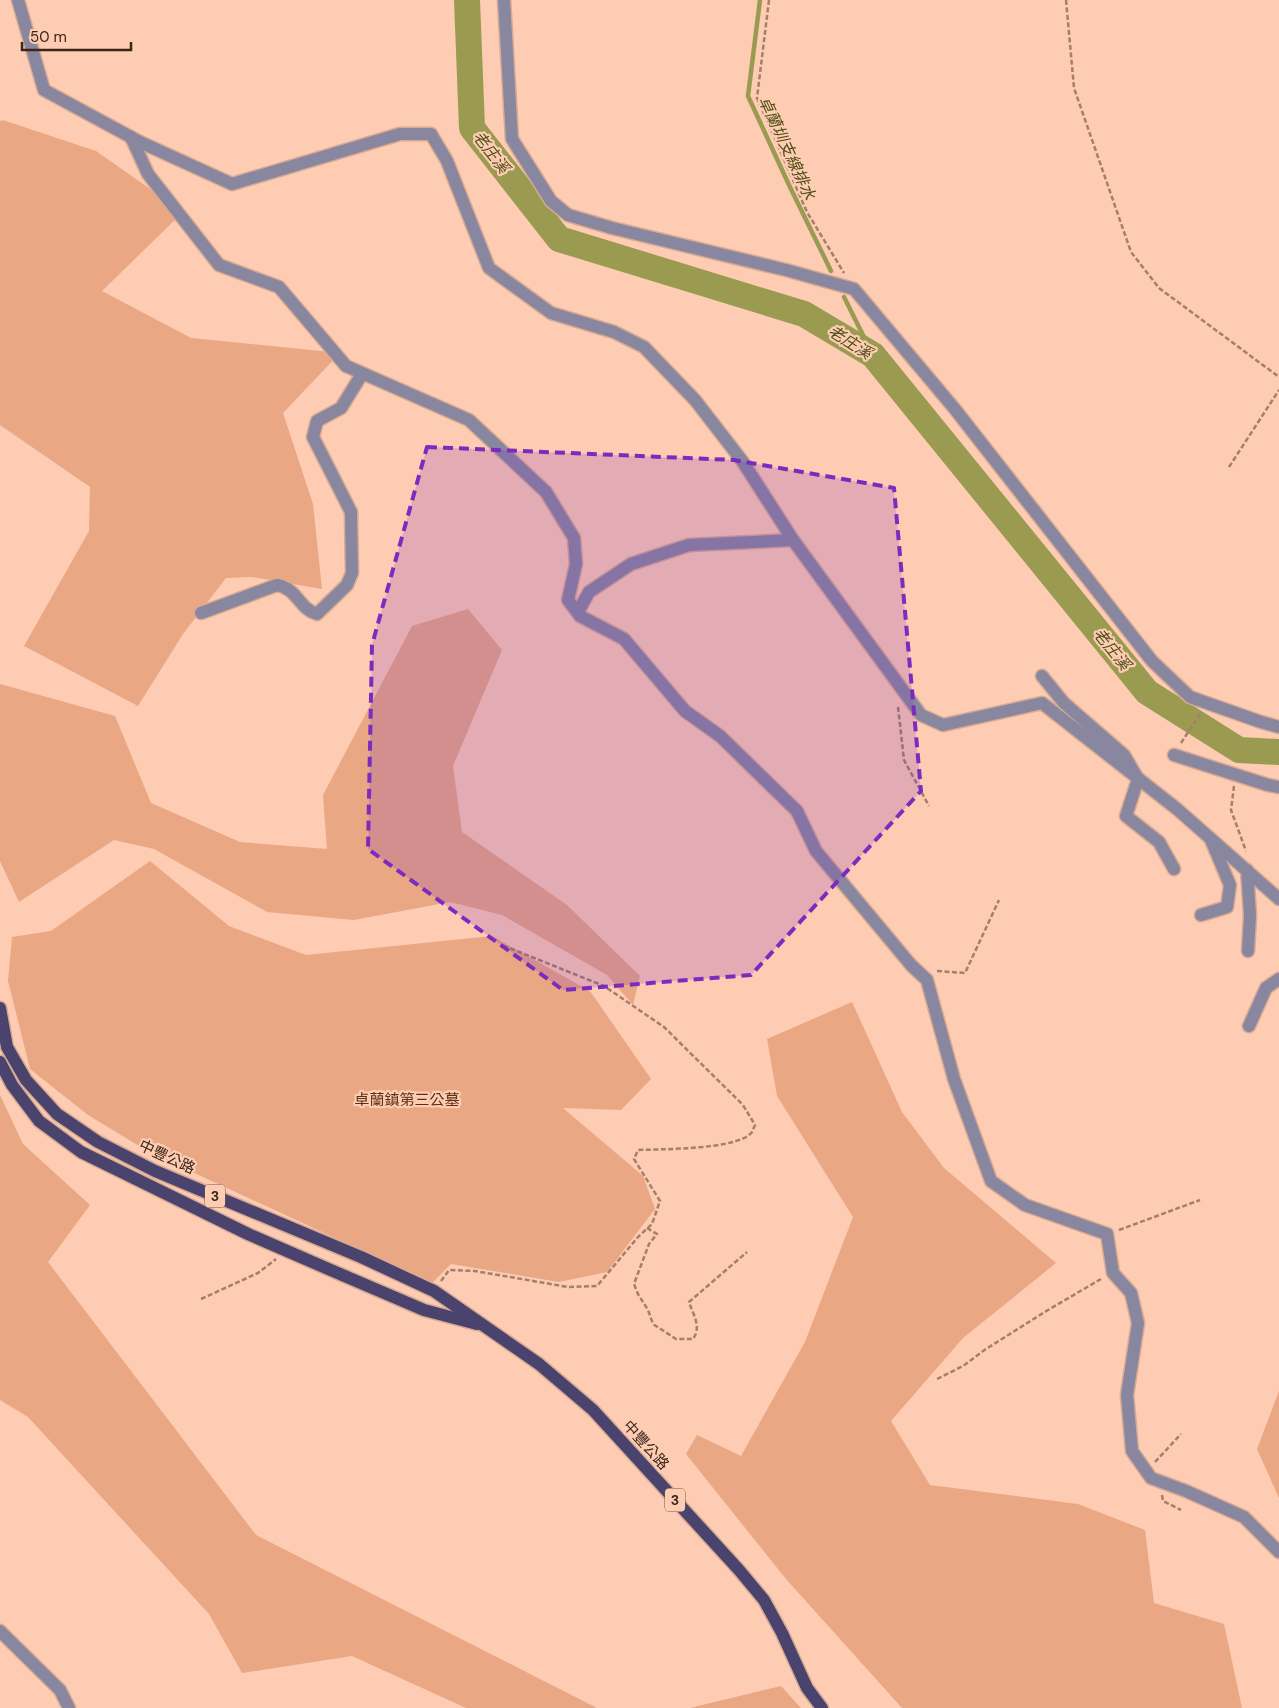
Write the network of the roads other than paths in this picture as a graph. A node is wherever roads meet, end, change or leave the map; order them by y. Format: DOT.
graph roads {
  1 [pos="18,0"];
  2 [pos="504,0"];
  3 [pos="131,137"];
  4 [pos="362,374"];
  5 [pos="792,540"];
  6 [pos="578,612"];
  7 [pos="201,613"];
  8 [pos="1042,676"];
  9 [pos="1279,727"];
  10 [pos="1174,755"];
  11 [pos="1138,779"];
  12 [pos="1279,787"];
  13 [pos="1210,838"];
  14 [pos="1174,868"];
  15 [pos="1247,870"];
  16 [pos="1279,899"];
  17 [pos="1201,915"];
  18 [pos="1248,951"];
  19 [pos="1279,979"];
  20 [pos="0,1008"];
  21 [pos="1250,1026"];
  22 [pos="0,1062"];
  23 [pos="487,1326"];
  24 [pos="1279,1552"];
  25 [pos="0,1631"];
  26 [pos="69,1708"];
  27 [pos="822,1708"];
  1 -- 3 [label="street"];
  2 -- 9 [label="street"];
  3 -- 4 [label="street"];
  3 -- 5 [label="street"];
  4 -- 6 [label="street"];
  4 -- 7 [label="street"];
  5 -- 6 [label="street"];
  5 -- 11 [label="street"];
  6 -- 24 [label="street"];
  8 -- 11 [label="street"];
  10 -- 12 [label="street"];
  11 -- 13 [label="street"];
  11 -- 14 [label="street"];
  13 -- 15 [label="street"];
  13 -- 17 [label="street"];
  15 -- 16 [label="street"];
  15 -- 18 [label="street"];
  19 -- 21 [label="street"];
  20 -- 23 [label="main road, 中豐公路 / 3"];
  22 -- 23 [label="main road, 中豐公路 / 3"];
  23 -- 27 [label="main road, 中豐公路 / 3"];
  25 -- 26 [label="street"];
}
